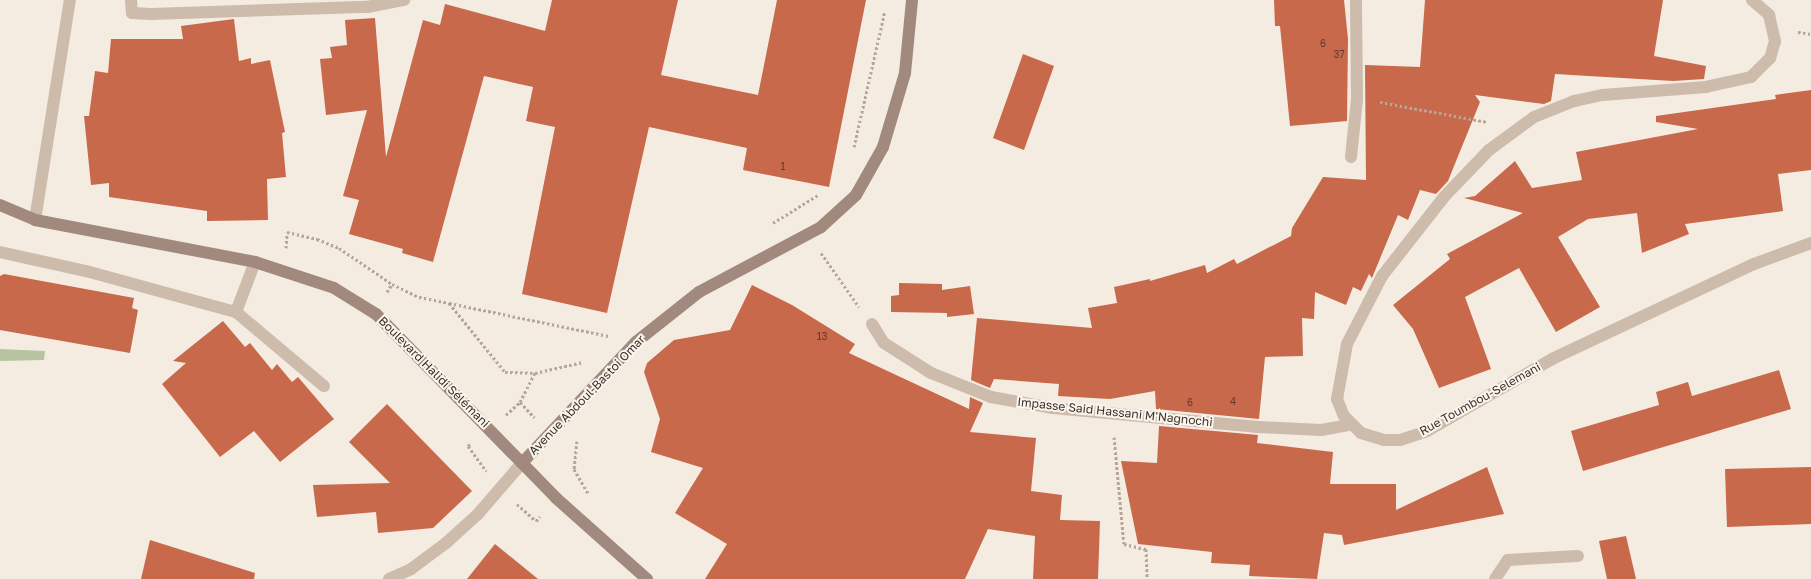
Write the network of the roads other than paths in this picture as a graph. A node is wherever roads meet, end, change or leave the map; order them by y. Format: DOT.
graph roads {
  1 [pos="70,0"];
  2 [pos="131,0"];
  3 [pos="404,0"];
  4 [pos="1356,0"];
  5 [pos="1752,0"];
  6 [pos="911,4"];
  7 [pos="1352,157"];
  8 [pos="0,205"];
  9 [pos="35,220"];
  10 [pos="1811,243"];
  11 [pos="0,252"];
  12 [pos="255,262"];
  13 [pos="236,312"];
  14 [pos="872,324"];
  15 [pos="324,386"];
  16 [pos="1350,425"];
  17 [pos="522,463"];
  18 [pos="1578,556"];
  19 [pos="389,579"];
  20 [pos="647,579"];
  21 [pos="1496,579"];
  1 -- 9 [label="street"];
  2 -- 3 [label="street"];
  4 -- 7 [label="street"];
  5 -- 16 [label="street"];
  6 -- 17 [label="street, Avenue Abdoul-Bastoi Omar"];
  8 -- 9 [label="street, Boulevard Halidi Sélémani"];
  9 -- 12 [label="street, Boulevard Halidi Sélémani"];
  10 -- 16 [label="street, Rue Toumbou-Selemani"];
  11 -- 13 [label="street"];
  12 -- 13 [label="street"];
  12 -- 17 [label="street, Boulevard Halidi Sélémani"];
  13 -- 15 [label="street"];
  14 -- 16 [label="street, Impasse Said Hassani M'Nagnochi"];
  17 -- 19 [label="street"];
  17 -- 20 [label="street, Boulevard Halidi Sélémani"];
  18 -- 21 [label="street"];
}
